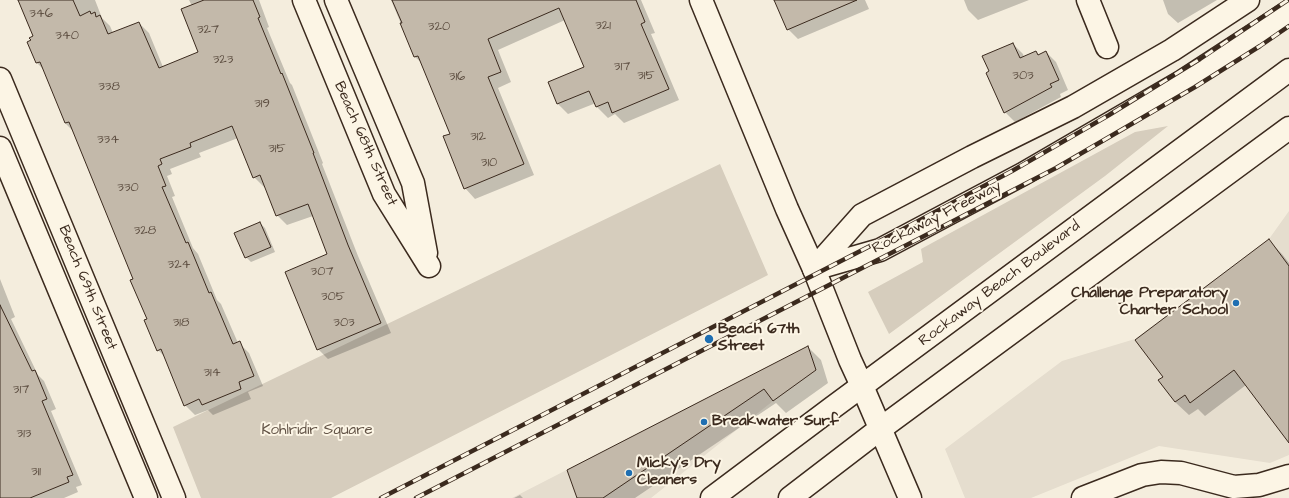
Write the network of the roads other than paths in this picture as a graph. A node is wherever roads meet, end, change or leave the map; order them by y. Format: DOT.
graph roads {
  1 [pos="304,0"];
  2 [pos="336,0"];
  3 [pos="701,0"];
  4 [pos="1088,0"];
  5 [pos="1248,0"];
  6 [pos="1289,12"];
  7 [pos="1107,47"];
  8 [pos="1289,70"];
  9 [pos="0,79"];
  10 [pos="1289,128"];
  11 [pos="0,148"];
  12 [pos="814,269"];
  13 [pos="862,386"];
  14 [pos="880,429"];
  15 [pos="1277,485"];
  16 [pos="146,498"];
  17 [pos="174,498"];
  18 [pos="712,498"];
  19 [pos="790,498"];
  20 [pos="910,498"];
  21 [pos="1084,498"];
  1 -- 2 [label="street, Beach 68th Street"];
  3 -- 12 [label="street"];
  4 -- 7 [label="street"];
  5 -- 12 [label="street"];
  6 -- 12 [label="street, Rockaway Freeway"];
  8 -- 13 [label="street, Rockaway Beach Boulevard"];
  9 -- 17 [label="street, Beach 69th Street"];
  10 -- 14 [label="street"];
  11 -- 16 [label="street, Beach 69th Street"];
  12 -- 13 [label="street"];
  13 -- 14 [label="street"];
  13 -- 18 [label="street, Rockaway Beach Boulevard"];
  14 -- 19 [label="street"];
  14 -- 20 [label="street"];
  15 -- 21 [label="street"];
}
